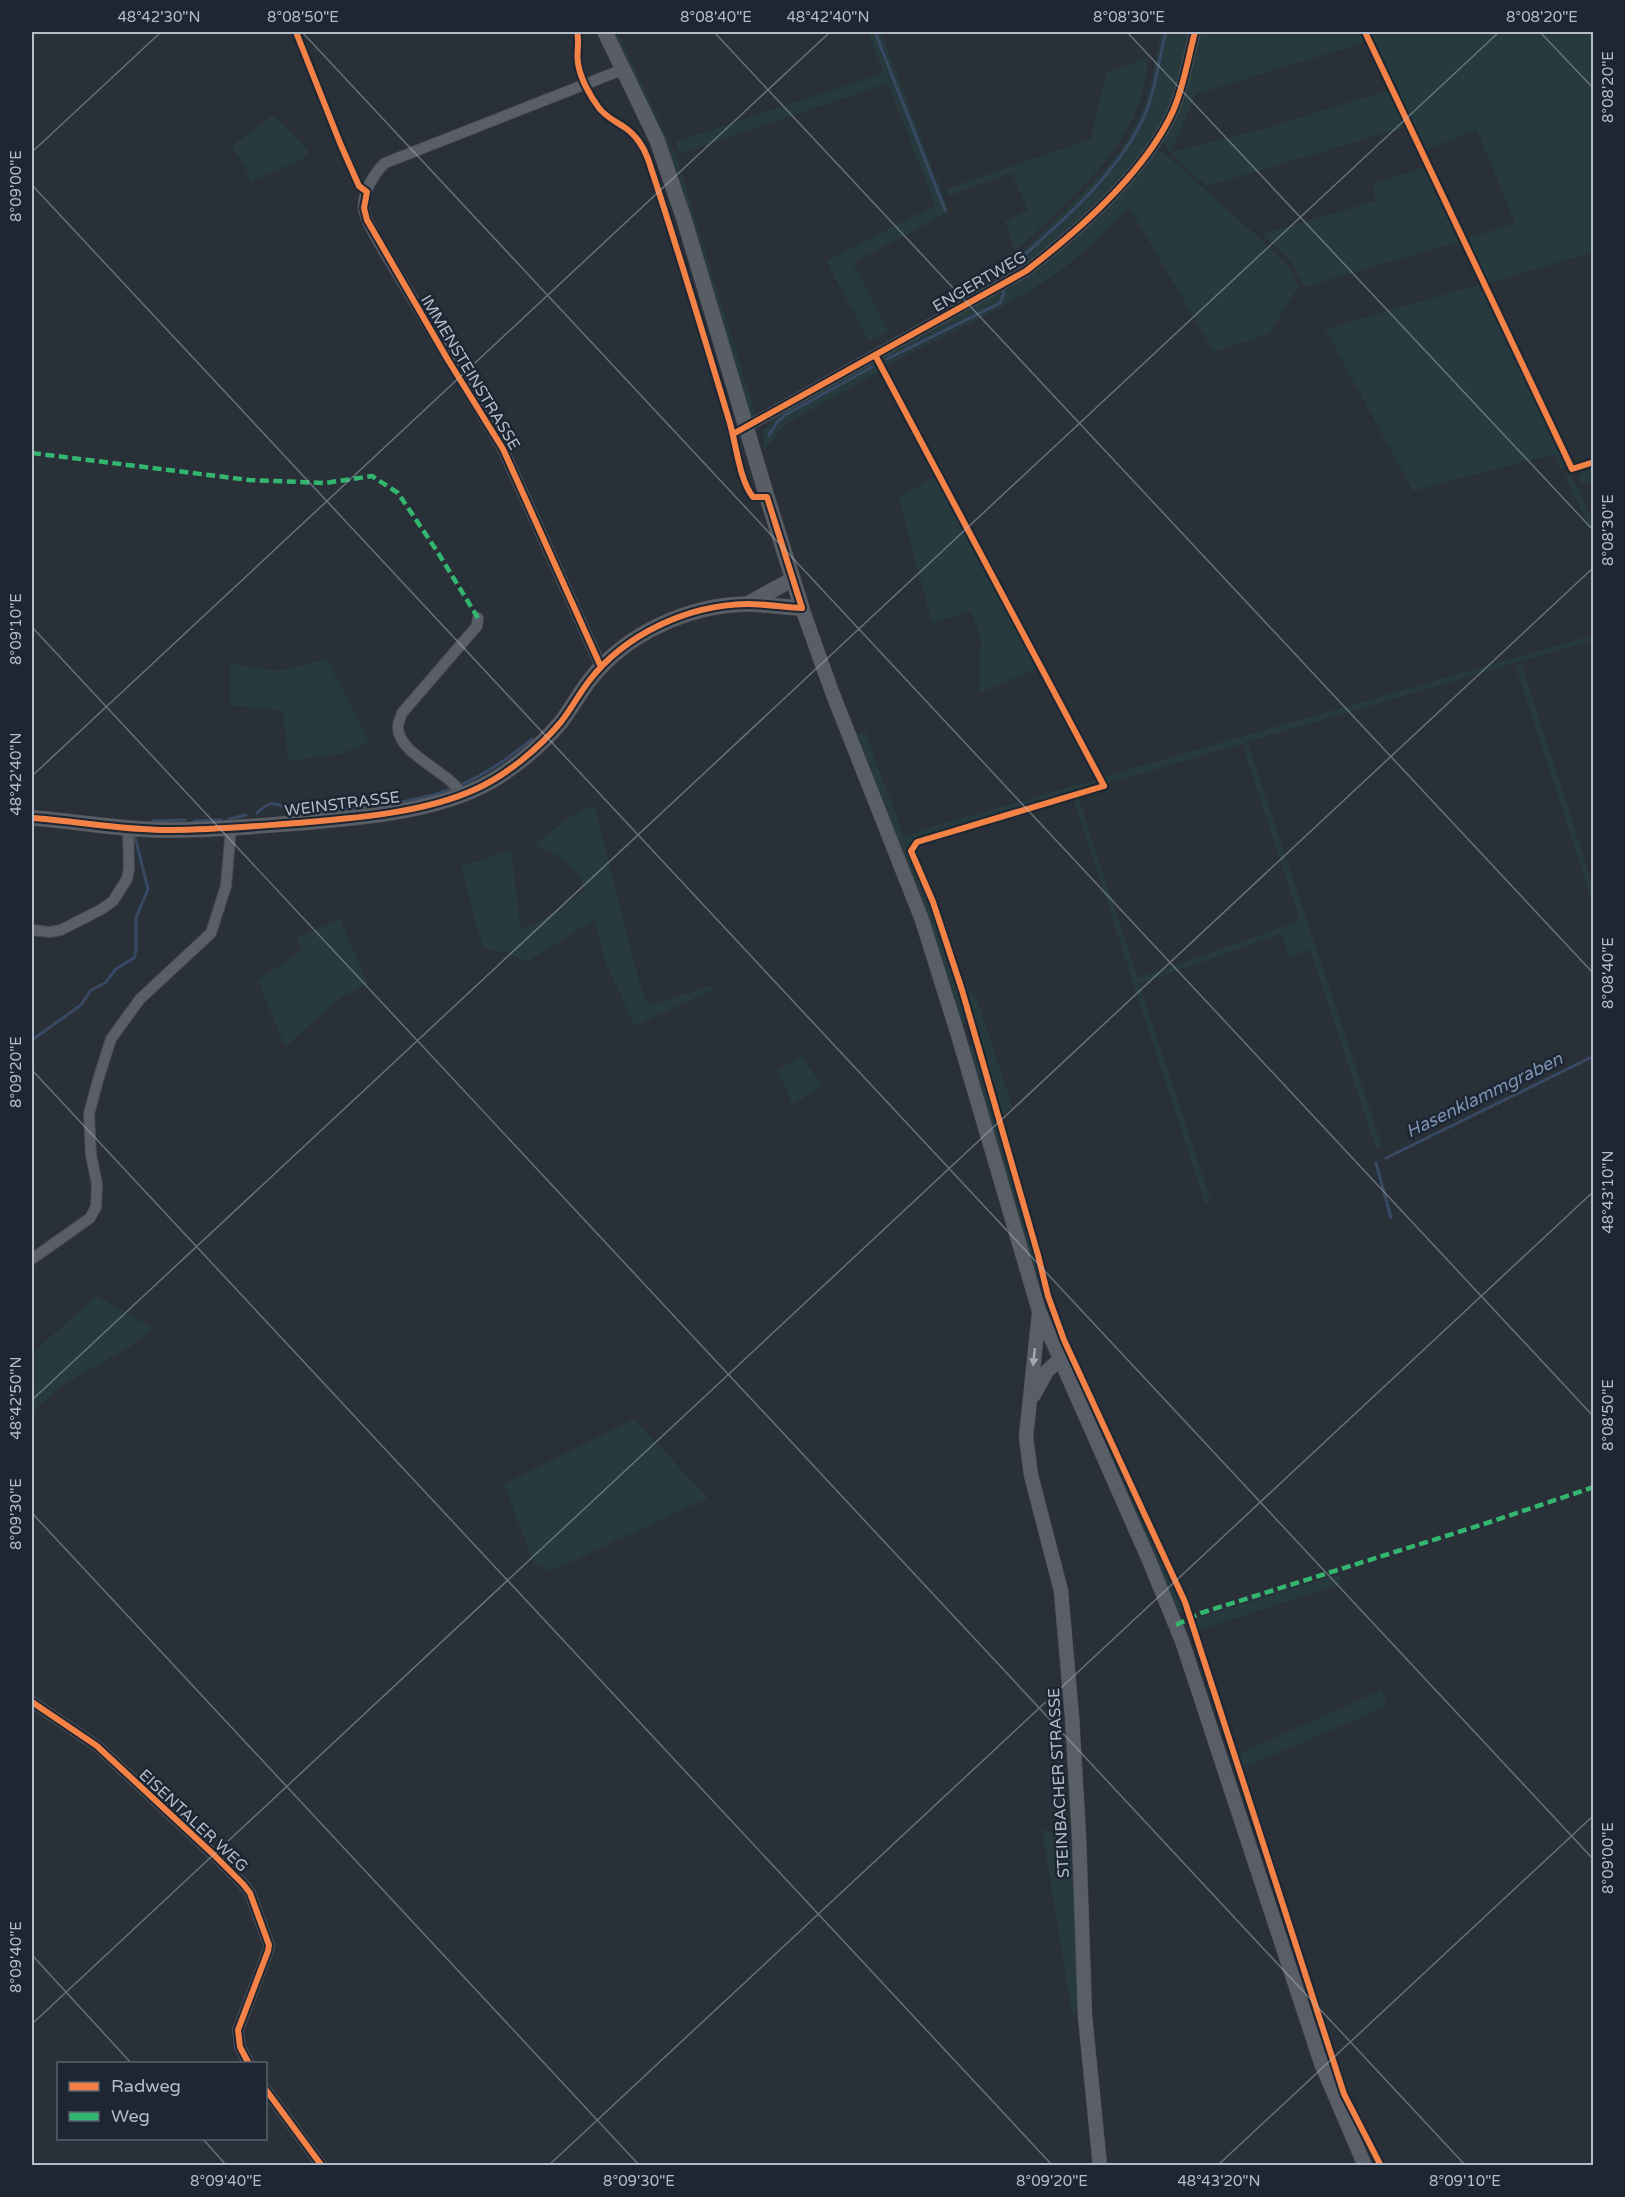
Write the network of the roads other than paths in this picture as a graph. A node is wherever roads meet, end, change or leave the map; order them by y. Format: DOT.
graph roads {
  1 [pos="605,32"];
  2 [pos="1195,32"];
  3 [pos="624,69"];
  4 [pos="746,427"];
  5 [pos="793,579"];
  6 [pos="747,604"];
  7 [pos="802,608"];
  8 [pos="478,618"];
  9 [pos="601,667"];
  10 [pos="459,789"];
  11 [pos="32,818"];
  12 [pos="128,828"];
  13 [pos="231,828"];
  14 [pos="32,930"];
  15 [pos="34,1253"];
  16 [pos="1039,1311"];
  17 [pos="1059,1360"];
  18 [pos="1030,1402"];
  19 [pos="32,1702"];
  20 [pos="248,2062"];
  21 [pos="267,2091"];
  22 [pos="322,2166"];
  23 [pos="1100,2166"];
  24 [pos="1365,2166"];
  1 -- 3 [label="main road"];
  2 -- 4 [label="street, ENGERTWEG"];
  3 -- 4 [label="main road"];
  3 -- 9 [label="street, IMMENSTEINSTRASSE"];
  4 -- 5 [label="main road"];
  5 -- 6 [label="main road, WEINSTRASSE"];
  5 -- 7 [label="main road"];
  6 -- 7 [label="main road, WEINSTRASSE"];
  6 -- 9 [label="main road, WEINSTRASSE"];
  7 -- 16 [label="street"];
  8 -- 10 [label="street"];
  9 -- 10 [label="main road, WEINSTRASSE"];
  10 -- 13 [label="main road, WEINSTRASSE"];
  11 -- 12 [label="main road, WEINSTRASSE"];
  12 -- 13 [label="main road, WEINSTRASSE"];
  12 -- 14 [label="street"];
  13 -- 15 [label="street"];
  16 -- 17 [label="street"];
  16 -- 18 [label="street, STEINBACHER STRASSE, one-way"];
  17 -- 18 [label="street, STEINBACHER STRASSE"];
  17 -- 24 [label="street"];
  18 -- 23 [label="street, STEINBACHER STRASSE"];
  19 -- 20 [label="street, EISENTALER WEG"];
  21 -- 22 [label="street"];
}
